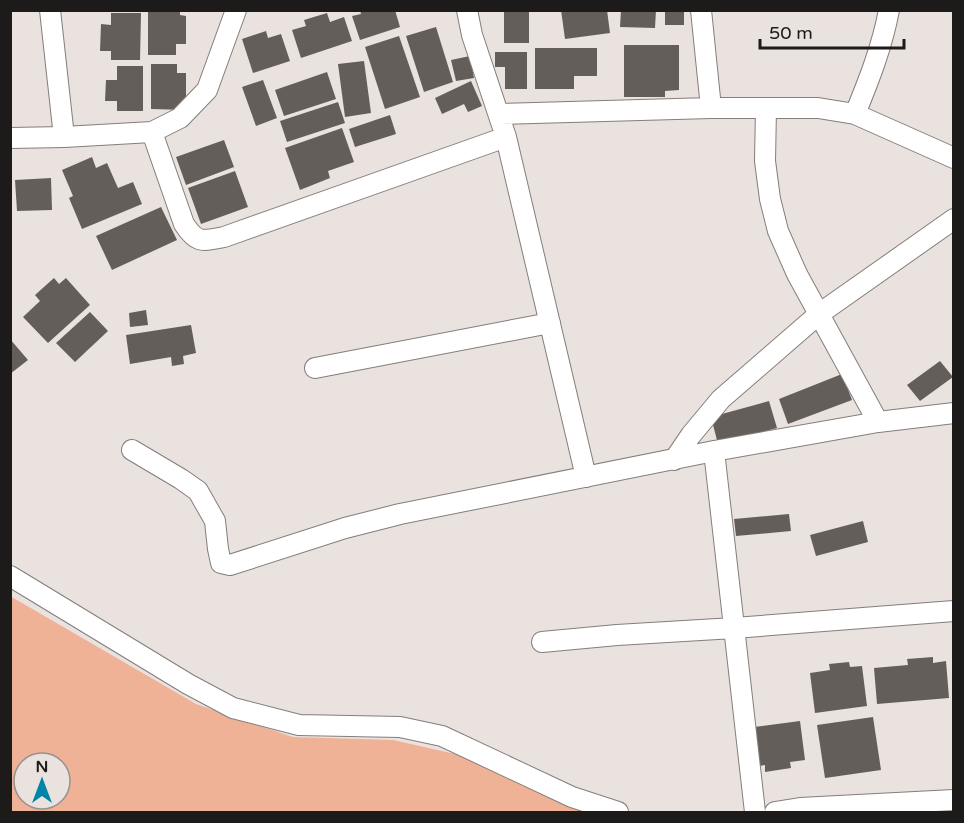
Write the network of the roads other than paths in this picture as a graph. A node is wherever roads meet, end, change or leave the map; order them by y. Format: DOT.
graph roads {
  1 [pos="50,10"];
  2 [pos="236,10"];
  3 [pos="468,10"];
  4 [pos="701,10"];
  5 [pos="889,10"];
  6 [pos="711,108"];
  7 [pos="766,108"];
  8 [pos="500,114"];
  9 [pos="855,114"];
  10 [pos="152,132"];
  11 [pos="506,136"];
  12 [pos="64,137"];
  13 [pos="10,138"];
  14 [pos="954,158"];
  15 [pos="954,219"];
  16 [pos="819,314"];
  17 [pos="550,323"];
  18 [pos="315,368"];
  19 [pos="954,413"];
  20 [pos="878,422"];
  21 [pos="132,450"];
  22 [pos="714,451"];
  23 [pos="674,460"];
  24 [pos="586,477"];
  25 [pos="10,576"];
  26 [pos="954,611"];
  27 [pos="734,628"];
  28 [pos="542,642"];
  29 [pos="954,800"];
  30 [pos="618,813"];
  31 [pos="755,813"];
  32 [pos="775,813"];
  1 -- 12 [label="street"];
  2 -- 10 [label="street"];
  3 -- 8 [label="street"];
  4 -- 6 [label="street"];
  5 -- 9 [label="street"];
  6 -- 7 [label="street"];
  6 -- 8 [label="street"];
  7 -- 9 [label="street"];
  7 -- 16 [label="street"];
  8 -- 11 [label="street"];
  9 -- 14 [label="street"];
  10 -- 11 [label="street"];
  10 -- 12 [label="street"];
  11 -- 17 [label="street"];
  12 -- 13 [label="street"];
  15 -- 16 [label="street"];
  16 -- 20 [label="street"];
  16 -- 23 [label="street"];
  17 -- 18 [label="street"];
  17 -- 24 [label="street"];
  19 -- 20 [label="street"];
  20 -- 22 [label="street"];
  21 -- 24 [label="street"];
  22 -- 23 [label="street"];
  22 -- 27 [label="street"];
  23 -- 24 [label="street"];
  25 -- 30 [label="street"];
  26 -- 27 [label="street"];
  27 -- 28 [label="street"];
  27 -- 31 [label="street"];
  29 -- 32 [label="street"];
}
